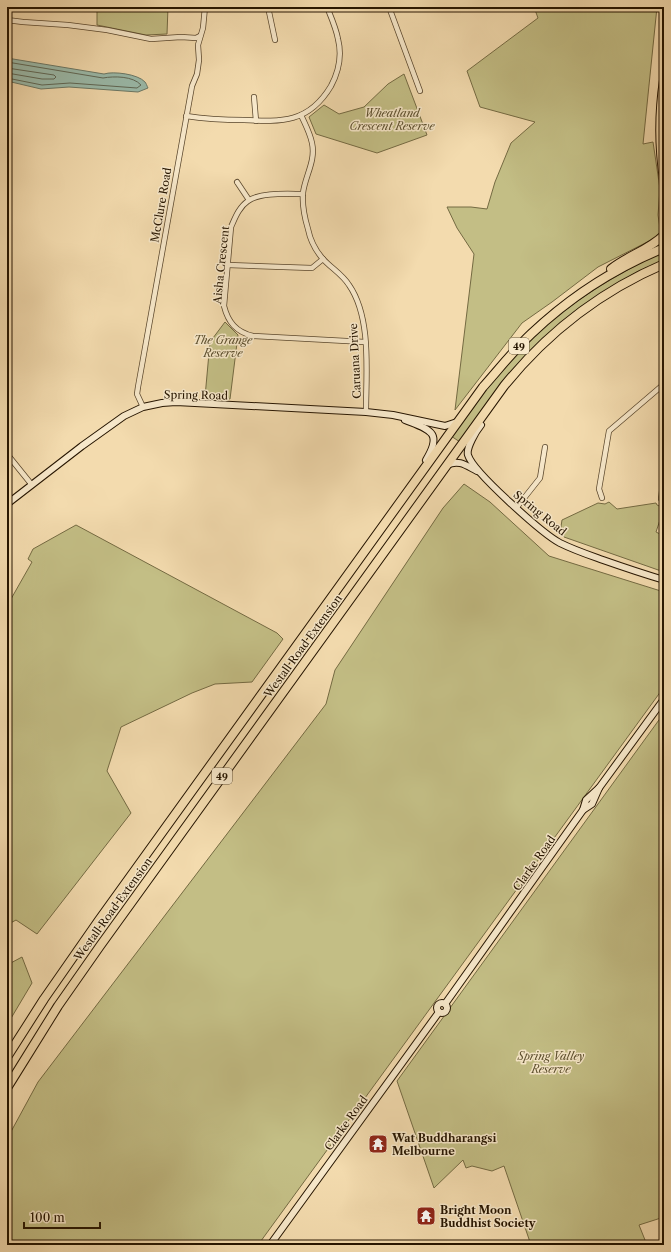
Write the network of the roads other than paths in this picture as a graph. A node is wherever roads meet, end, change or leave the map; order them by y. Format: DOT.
graph roads {
  1 [pos="205,7"];
  2 [pos="268,7"];
  3 [pos="327,7"];
  4 [pos="389,7"];
  5 [pos="7,20"];
  6 [pos="200,36"];
  7 [pos="275,40"];
  8 [pos="664,80"];
  9 [pos="420,91"];
  10 [pos="254,97"];
  11 [pos="301,115"];
  12 [pos="186,116"];
  13 [pos="256,121"];
  14 [pos="664,180"];
  15 [pos="237,182"];
  16 [pos="303,194"];
  17 [pos="249,200"];
  18 [pos="664,235"];
  19 [pos="664,248"];
  20 [pos="323,259"];
  21 [pos="664,264"];
  22 [pos="228,265"];
  23 [pos="594,285"];
  24 [pos="365,342"];
  25 [pos="514,374"];
  26 [pos="664,384"];
  27 [pos="143,407"];
  28 [pos="366,412"];
  29 [pos="393,415"];
  30 [pos="458,422"];
  31 [pos="545,447"];
  32 [pos="7,454"];
  33 [pos="446,466"];
  34 [pos="479,472"];
  35 [pos="664,474"];
  36 [pos="32,484"];
  37 [pos="406,494"];
  38 [pos="602,498"];
  39 [pos="664,502"];
  40 [pos="7,504"];
  41 [pos="517,508"];
  42 [pos="664,580"];
  43 [pos="664,699"];
  44 [pos="7,1057"];
  45 [pos="7,1088"];
  46 [pos="270,1245"];
  1 -- 6 [label="street, McClure Road"];
  2 -- 7 [label="street"];
  3 -- 11 [label="street"];
  4 -- 9 [label="street"];
  5 -- 6 [label="street"];
  6 -- 12 [label="street, McClure Road"];
  8 -- 14 [label="highway"];
  10 -- 13 [label="street"];
  11 -- 13 [label="street"];
  11 -- 16 [label="street, Caruana Drive"];
  12 -- 13 [label="street"];
  12 -- 27 [label="street, McClure Road"];
  15 -- 17 [label="street"];
  16 -- 17 [label="street"];
  16 -- 20 [label="street, Caruana Drive"];
  17 -- 22 [label="street, Aisha Crescent"];
  18 -- 23 [label="highway"];
  19 -- 23 [label="highway, Westall Road Extension / 49"];
  20 -- 22 [label="street"];
  20 -- 24 [label="street, Caruana Drive"];
  21 -- 25 [label="highway, Westall Road Extension / 49"];
  22 -- 24 [label="street, Aisha Crescent"];
  23 -- 30 [label="highway, Westall Road Extension / 49"];
  24 -- 28 [label="street, Caruana Drive"];
  25 -- 33 [label="highway, Westall Road Extension / 49"];
  25 -- 34 [label="main road, Spring Road"];
  26 -- 38 [label="street"];
  27 -- 28 [label="main road, Spring Road"];
  27 -- 36 [label="main road, Spring Road"];
  28 -- 29 [label="main road, Spring Road"];
  29 -- 30 [label="main road, Spring Road"];
  29 -- 37 [label="main road, Spring Road"];
  30 -- 37 [label="highway, Westall Road Extension / 49"];
  31 -- 41 [label="street"];
  32 -- 36 [label="street"];
  33 -- 34 [label="main road, Spring Road"];
  33 -- 45 [label="highway, Westall Road Extension / 49"];
  34 -- 41 [label="main road, Spring Road"];
  35 -- 39 [label="street"];
  36 -- 40 [label="main road, Spring Road"];
  37 -- 44 [label="highway, Westall Road Extension / 49"];
  41 -- 42 [label="main road, Spring Road"];
  43 -- 46 [label="main road, Clarke Road"];
}
